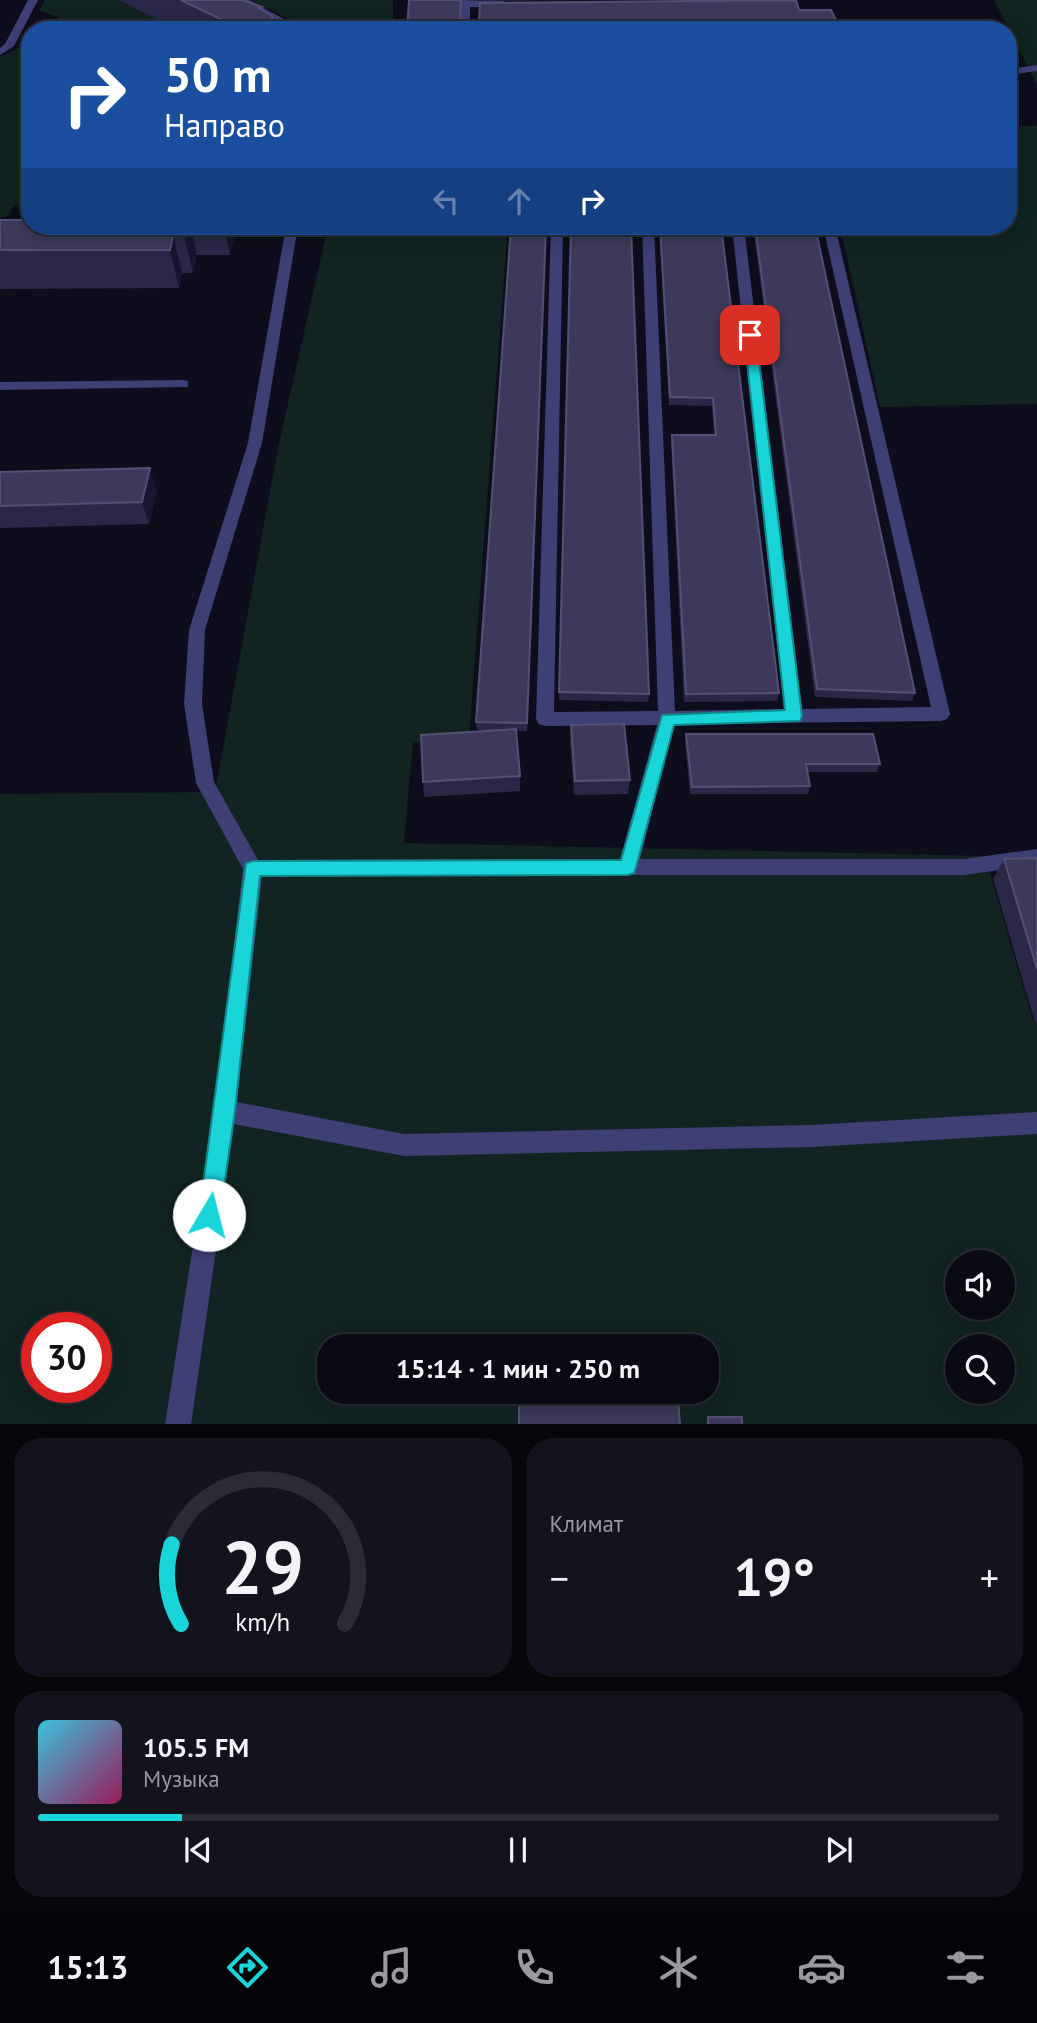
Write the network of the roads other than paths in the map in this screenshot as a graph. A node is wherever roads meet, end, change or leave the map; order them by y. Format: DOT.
graph roads {
  1 [pos="33,0"];
  2 [pos="242,0"];
  3 [pos="465,2"];
  4 [pos="519,4"];
  5 [pos="22,21"];
  6 [pos="282,21"];
  7 [pos="465,21"];
  8 [pos="21,23"];
  9 [pos="0,52"];
  10 [pos="1037,68"];
  11 [pos="1017,71"];
  12 [pos="290,235"];
  13 [pos="557,235"];
  14 [pos="649,235"];
  15 [pos="739,235"];
  16 [pos="831,235"];
  17 [pos="183,384"];
  18 [pos="0,386"];
  19 [pos="794,716"];
  20 [pos="667,719"];
  21 [pos="1037,857"];
  22 [pos="628,867"];
  23 [pos="253,868"];
  24 [pos="225,1111"];
  25 [pos="1037,1122"];
  26 [pos="178,1424"];
  1 -- 5 [label="street"];
  2 -- 6 [label="street"];
  3 -- 4 [label="street"];
  3 -- 7 [label="street"];
  8 -- 9 [label="street"];
  10 -- 11 [label="street"];
  12 -- 23 [label="street"];
  13 -- 20 [label="street"];
  14 -- 20 [label="street"];
  15 -- 19 [label="street"];
  16 -- 19 [label="street"];
  17 -- 18 [label="street"];
  19 -- 20 [label="street"];
  20 -- 22 [label="street"];
  21 -- 22 [label="street"];
  22 -- 23 [label="street"];
  23 -- 24 [label="street"];
  24 -- 25 [label="street"];
  24 -- 26 [label="street"];
}
